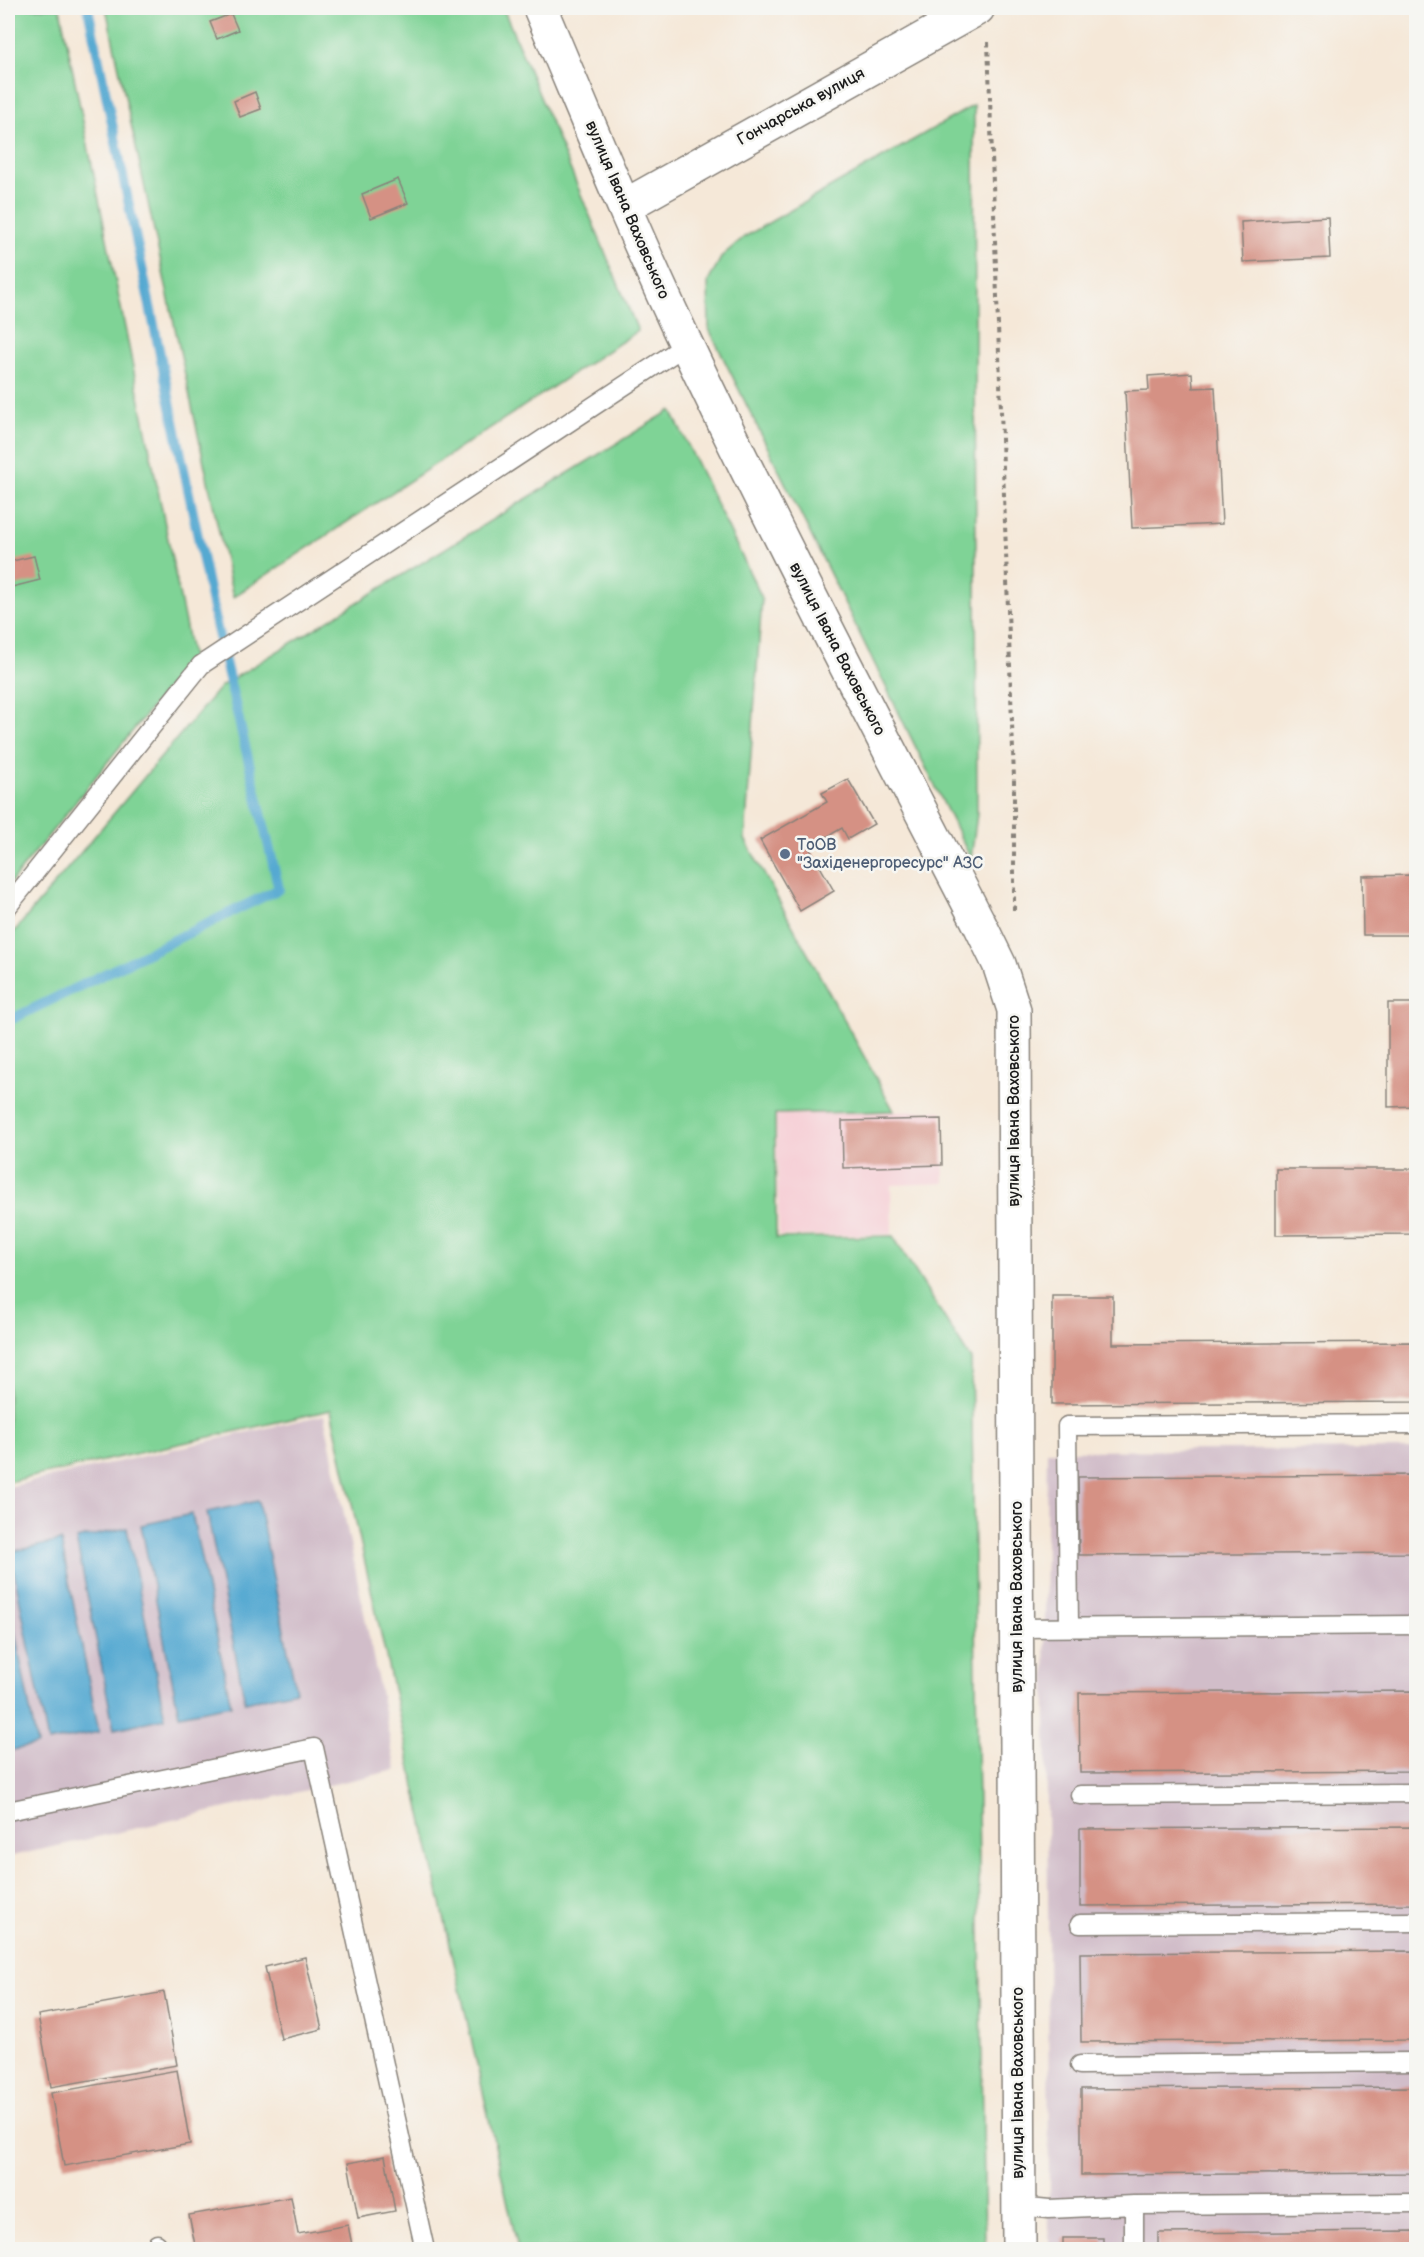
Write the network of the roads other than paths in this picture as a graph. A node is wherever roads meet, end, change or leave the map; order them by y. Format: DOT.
graph roads {
  1 [pos="540,8"];
  2 [pos="982,19"];
  3 [pos="625,207"];
  4 [pos="686,345"];
  5 [pos="8,906"];
  6 [pos="1416,1424"];
  7 [pos="1416,1625"];
  8 [pos="1069,1627"];
  9 [pos="1017,1628"];
  10 [pos="1416,1793"];
  11 [pos="1080,1795"];
  12 [pos="8,1811"];
  13 [pos="1416,1922"];
  14 [pos="1080,1924"];
  15 [pos="1416,2062"];
  16 [pos="1080,2065"];
  17 [pos="1416,2203"];
  18 [pos="1134,2205"];
  19 [pos="1019,2206"];
  20 [pos="425,2250"];
  21 [pos="1019,2250"];
  22 [pos="1134,2250"];
  1 -- 3 [label="street, вулиця Івана Ваховського"];
  2 -- 3 [label="street, Гончарська вулиця"];
  3 -- 4 [label="street, вулиця Івана Ваховського"];
  4 -- 5 [label="lane"];
  4 -- 9 [label="street, вулиця Івана Ваховського"];
  6 -- 8 [label="lane"];
  7 -- 8 [label="lane"];
  8 -- 9 [label="lane"];
  9 -- 19 [label="street, вулиця Івана Ваховського"];
  10 -- 11 [label="lane"];
  12 -- 20 [label="lane"];
  13 -- 14 [label="lane"];
  15 -- 16 [label="lane"];
  17 -- 18 [label="lane"];
  18 -- 19 [label="lane"];
  18 -- 22 [label="lane"];
  19 -- 21 [label="street, вулиця Івана Ваховського"];
}
